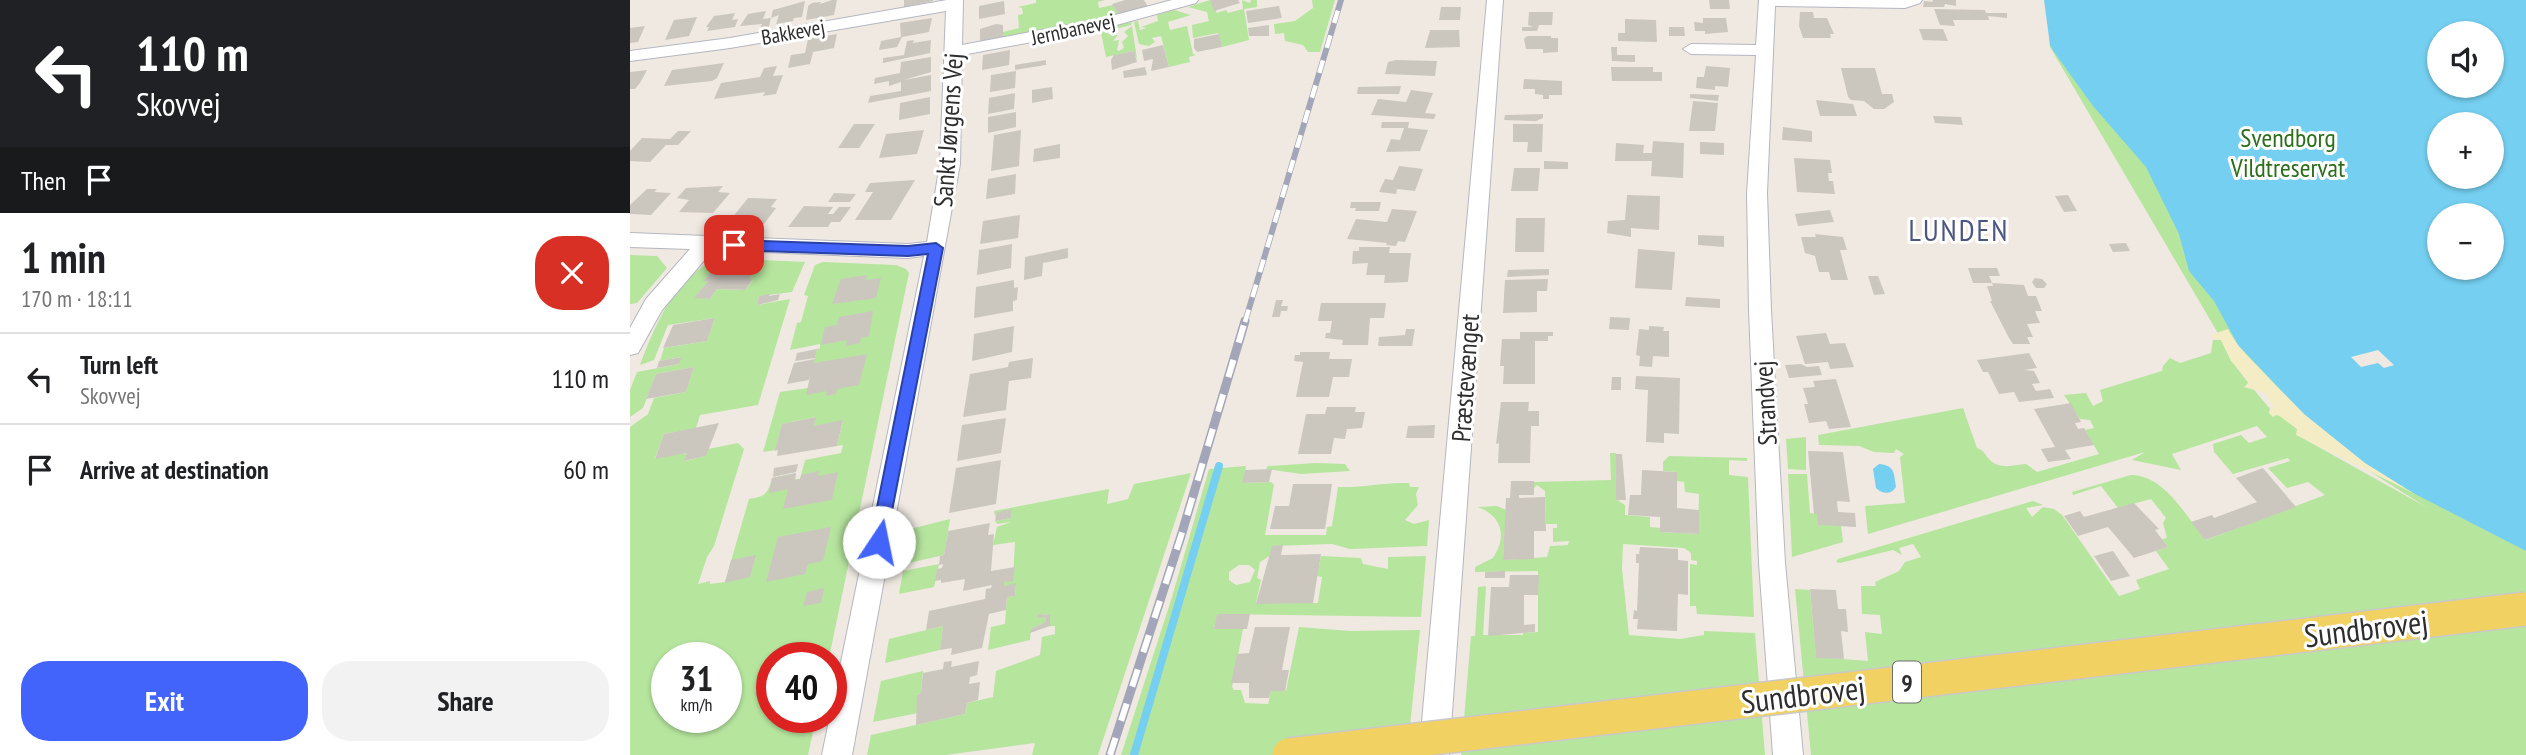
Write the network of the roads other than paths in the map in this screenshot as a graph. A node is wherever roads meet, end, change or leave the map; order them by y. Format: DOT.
graph roads {
  1 [pos="1190,0"];
  2 [pos="1495,0"];
  3 [pos="1914,0"];
  4 [pos="1767,1"];
  5 [pos="955,2"];
  6 [pos="1691,48"];
  7 [pos="1763,50"];
  8 [pos="955,51"];
  9 [pos="630,56"];
  10 [pos="630,240"];
  11 [pos="707,244"];
  12 [pos="936,248"];
  13 [pos="630,347"];
  14 [pos="2526,609"];
  15 [pos="837,755"];
  16 [pos="1289,755"];
  17 [pos="1434,755"];
  18 [pos="1788,755"];
  1 -- 8 [label="street, Jernbanevej"];
  2 -- 17 [label="street, Præstevænget"];
  3 -- 4 [label="street"];
  4 -- 7 [label="street, Strandvej"];
  5 -- 8 [label="street, Sankt Jørgens Vej"];
  5 -- 9 [label="street, Bakkevej"];
  6 -- 7 [label="street"];
  7 -- 18 [label="street, Strandvej"];
  8 -- 12 [label="street, Sankt Jørgens Vej"];
  10 -- 11 [label="street"];
  11 -- 12 [label="street"];
  11 -- 13 [label="street"];
  12 -- 15 [label="street, Sankt Jørgens Vej"];
  14 -- 16 [label="main road, Sundbrovej / 9, bridge"];
}
